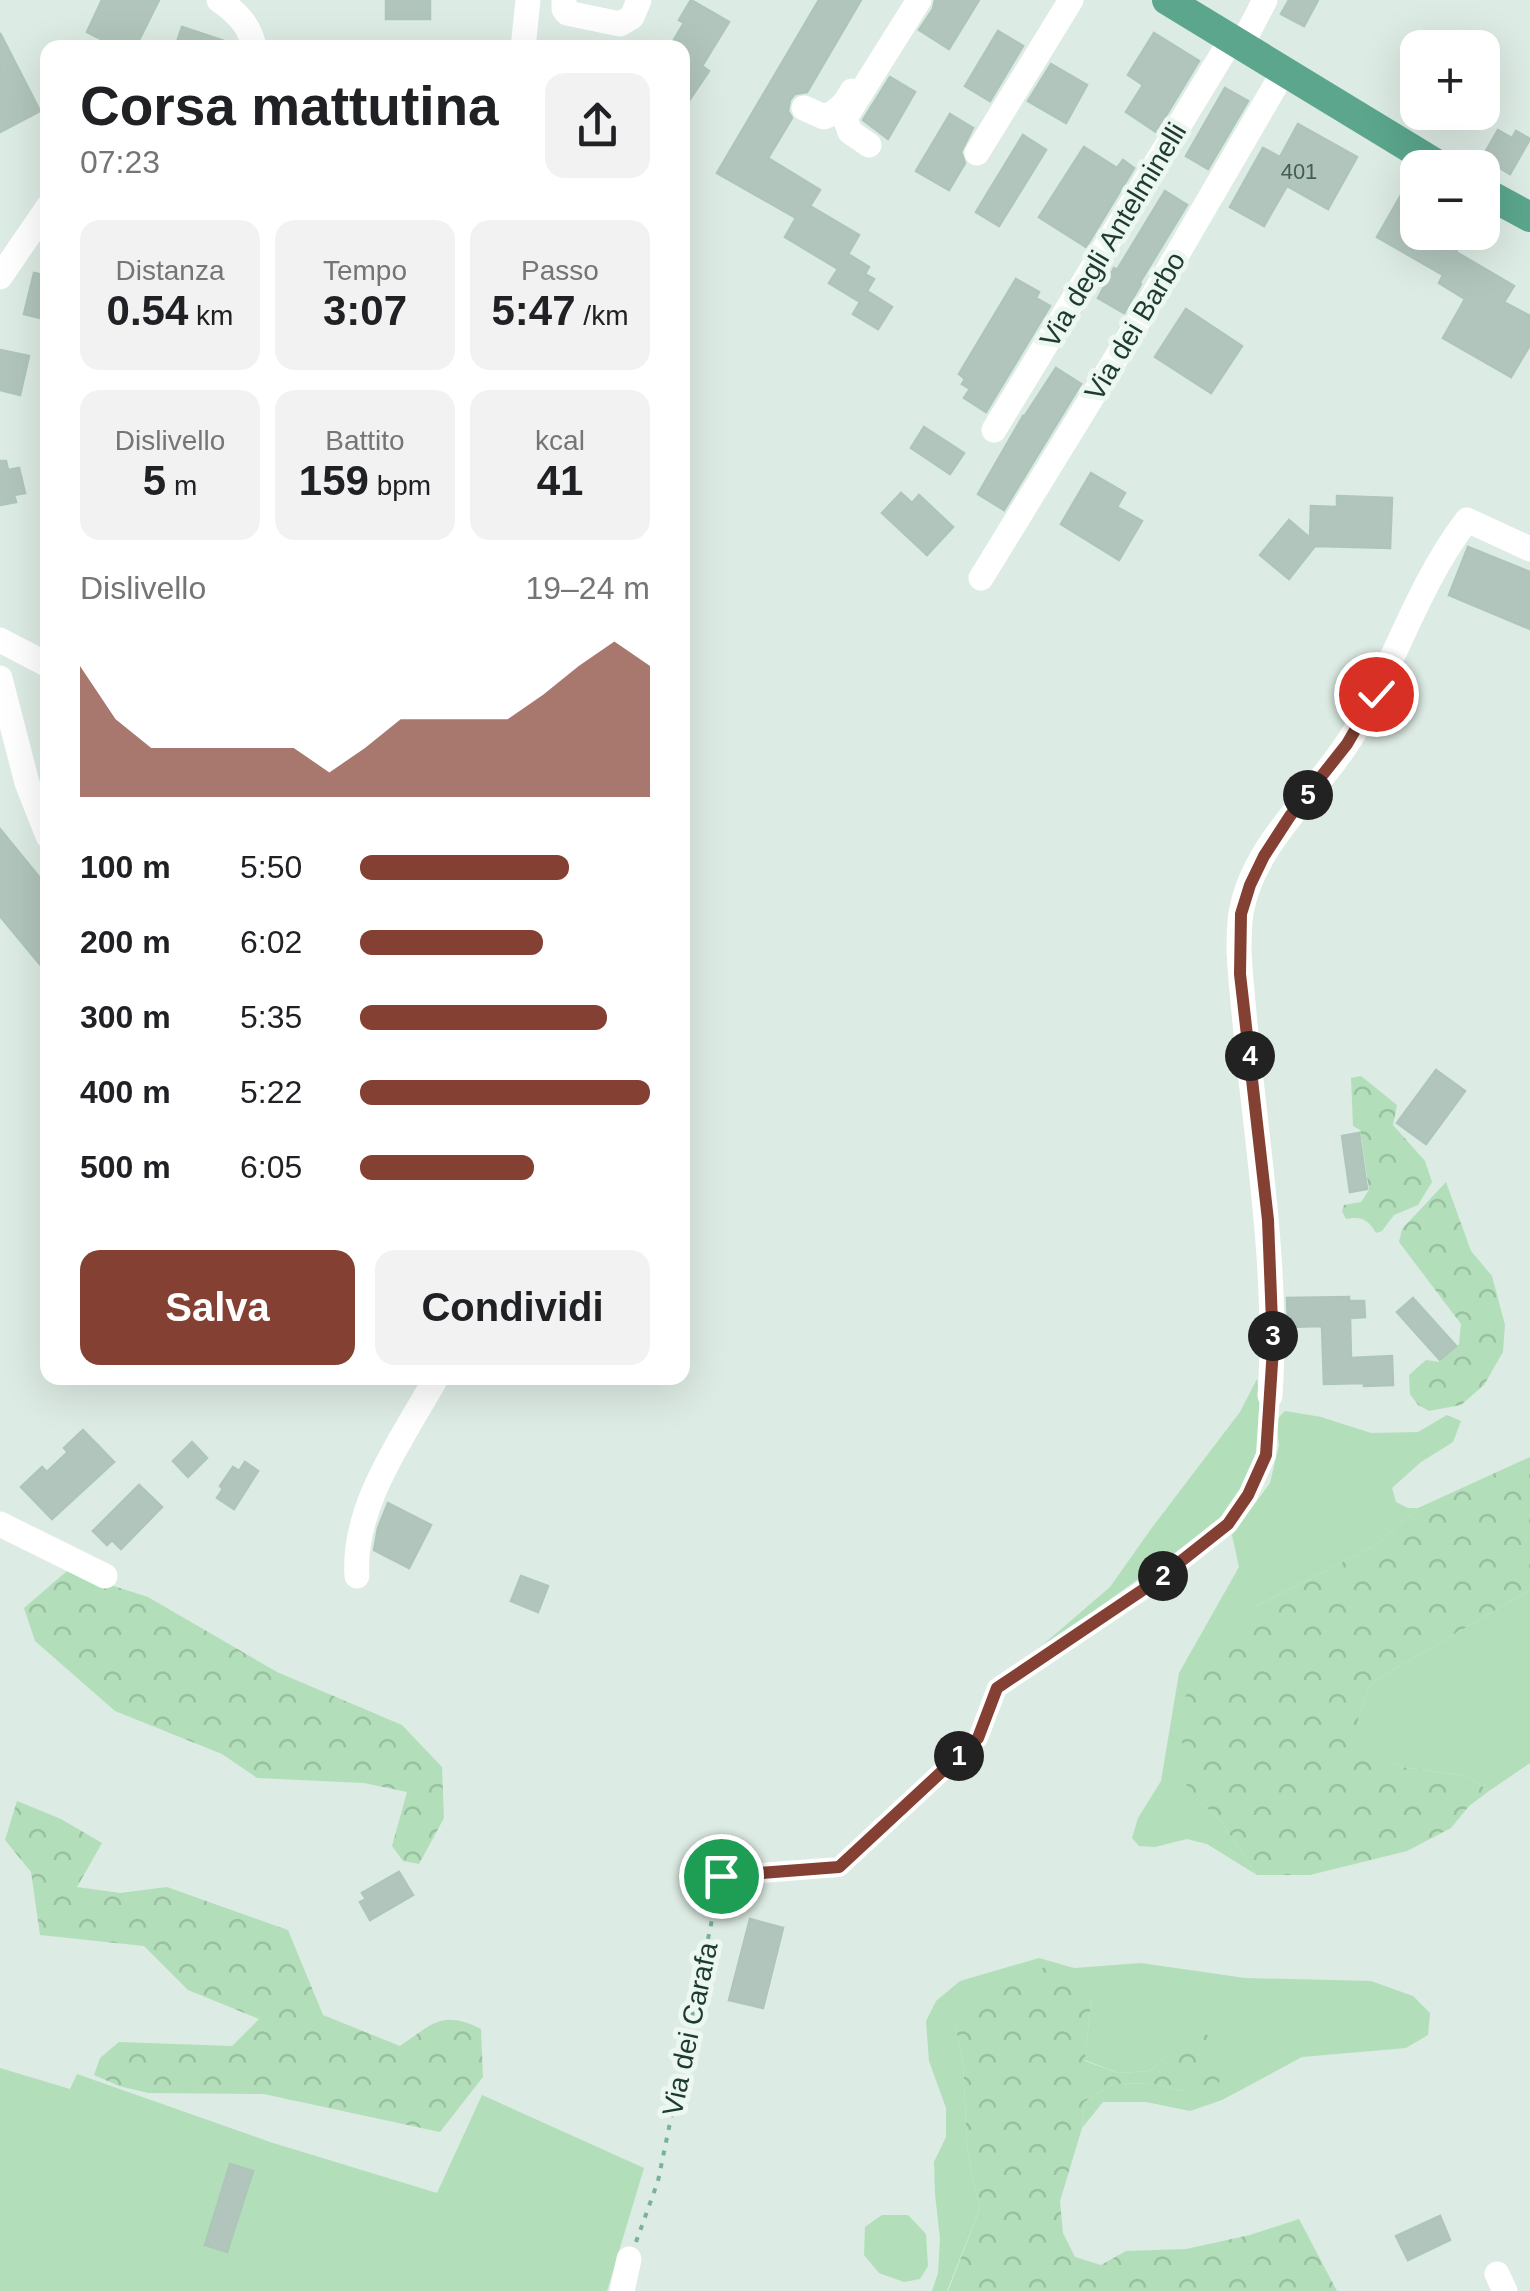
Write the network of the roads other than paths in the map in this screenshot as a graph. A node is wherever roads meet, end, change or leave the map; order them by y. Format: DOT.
graph roads {
  1 [pos="219,0"];
  2 [pos="528,0"];
  3 [pos="563,0"];
  4 [pos="638,0"];
  5 [pos="904,0"];
  6 [pos="919,0"];
  7 [pos="1070,0"];
  8 [pos="1088,0"];
  9 [pos="1167,0"];
  10 [pos="1265,0"];
  11 [pos="253,40"];
  12 [pos="523,40"];
  13 [pos="1236,43"];
  14 [pos="1060,45"];
  15 [pos="1284,72"];
  16 [pos="804,108"];
  17 [pos="868,144"];
  18 [pos="1413,150"];
  19 [pos="977,153"];
  20 [pos="1500,201"];
  21 [pos="1530,217"];
  22 [pos="40,219"];
  23 [pos="0,277"];
  24 [pos="994,430"];
  25 [pos="1530,549"];
  26 [pos="981,578"];
  27 [pos="0,640"];
  28 [pos="40,661"];
  29 [pos="0,678"];
  30 [pos="40,815"];
  31 [pos="432,1385"];
  32 [pos="1270,1396"];
  33 [pos="0,1524"];
  34 [pos="105,1576"];
  35 [pos="358,1576"];
  36 [pos="629,2260"];
  37 [pos="622,2291"];
  1 -- 11 [label="street"];
  2 -- 12 [label="street"];
  3 -- 4 [label="street"];
  5 -- 16 [label="street"];
  6 -- 17 [label="street"];
  7 -- 19 [label="street"];
  8 -- 14 [label="street"];
  9 -- 13 [label="main road"];
  10 -- 13 [label="street, Via degli Antelminelli"];
  13 -- 15 [label="main road"];
  13 -- 24 [label="street, Via degli Antelminelli"];
  15 -- 18 [label="main road"];
  15 -- 26 [label="street, Via dei Barbo"];
  20 -- 21 [label="main road"];
  22 -- 23 [label="street"];
  25 -- 32 [label="street"];
  27 -- 28 [label="street"];
  29 -- 30 [label="street"];
  31 -- 35 [label="street"];
  33 -- 34 [label="street"];
  36 -- 37 [label="street"];
}
